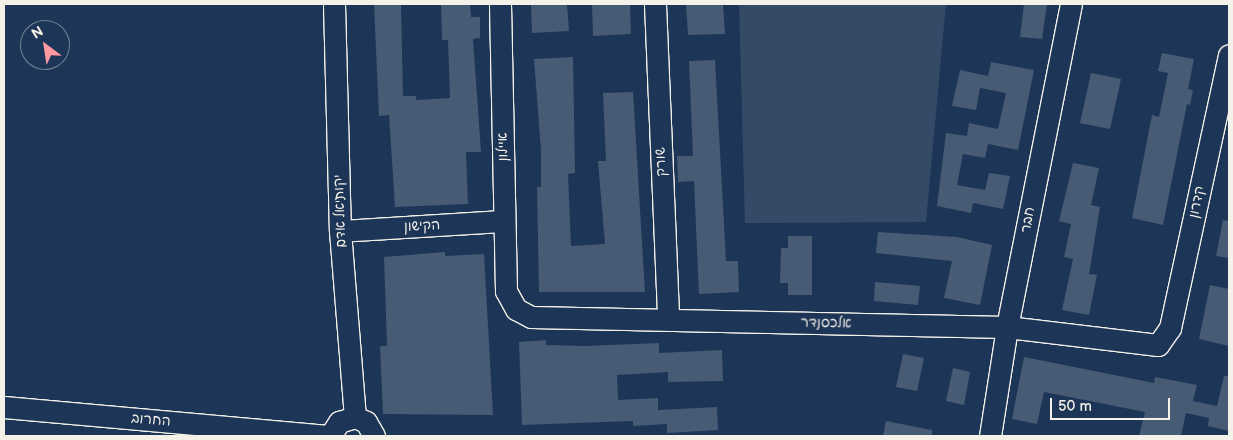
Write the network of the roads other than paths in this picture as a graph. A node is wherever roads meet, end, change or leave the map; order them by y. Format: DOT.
graph roads {
  1 [pos="334,4"];
  2 [pos="500,4"];
  3 [pos="655,4"];
  4 [pos="1071,4"];
  5 [pos="1229,55"];
  6 [pos="504,221"];
  7 [pos="340,231"];
  8 [pos="506,291"];
  9 [pos="668,320"];
  10 [pos="1007,326"];
  11 [pos="1158,346"];
  12 [pos="4,407"];
  13 [pos="355,417"];
  14 [pos="329,436"];
  15 [pos="374,436"];
  16 [pos="990,436"];
  1 -- 7 [label="street, יקותיאל אדם"];
  2 -- 6 [label="street, איילון"];
  3 -- 9 [label="street, שורק"];
  4 -- 10 [label="street, חבר"];
  5 -- 11 [label="street, קדרון"];
  6 -- 7 [label="street, הקישון"];
  6 -- 8 [label="street, איילון"];
  7 -- 13 [label="street, יקותיאל אדם"];
  8 -- 9 [label="street, אלכסנדר"];
  9 -- 10 [label="street, אלכסנדר"];
  10 -- 11 [label="street, אלכסנדר"];
  10 -- 16 [label="street, חבר"];
  12 -- 14 [label="street, החרוב"];
  13 -- 14 [label="street"];
  13 -- 15 [label="street"];
}
